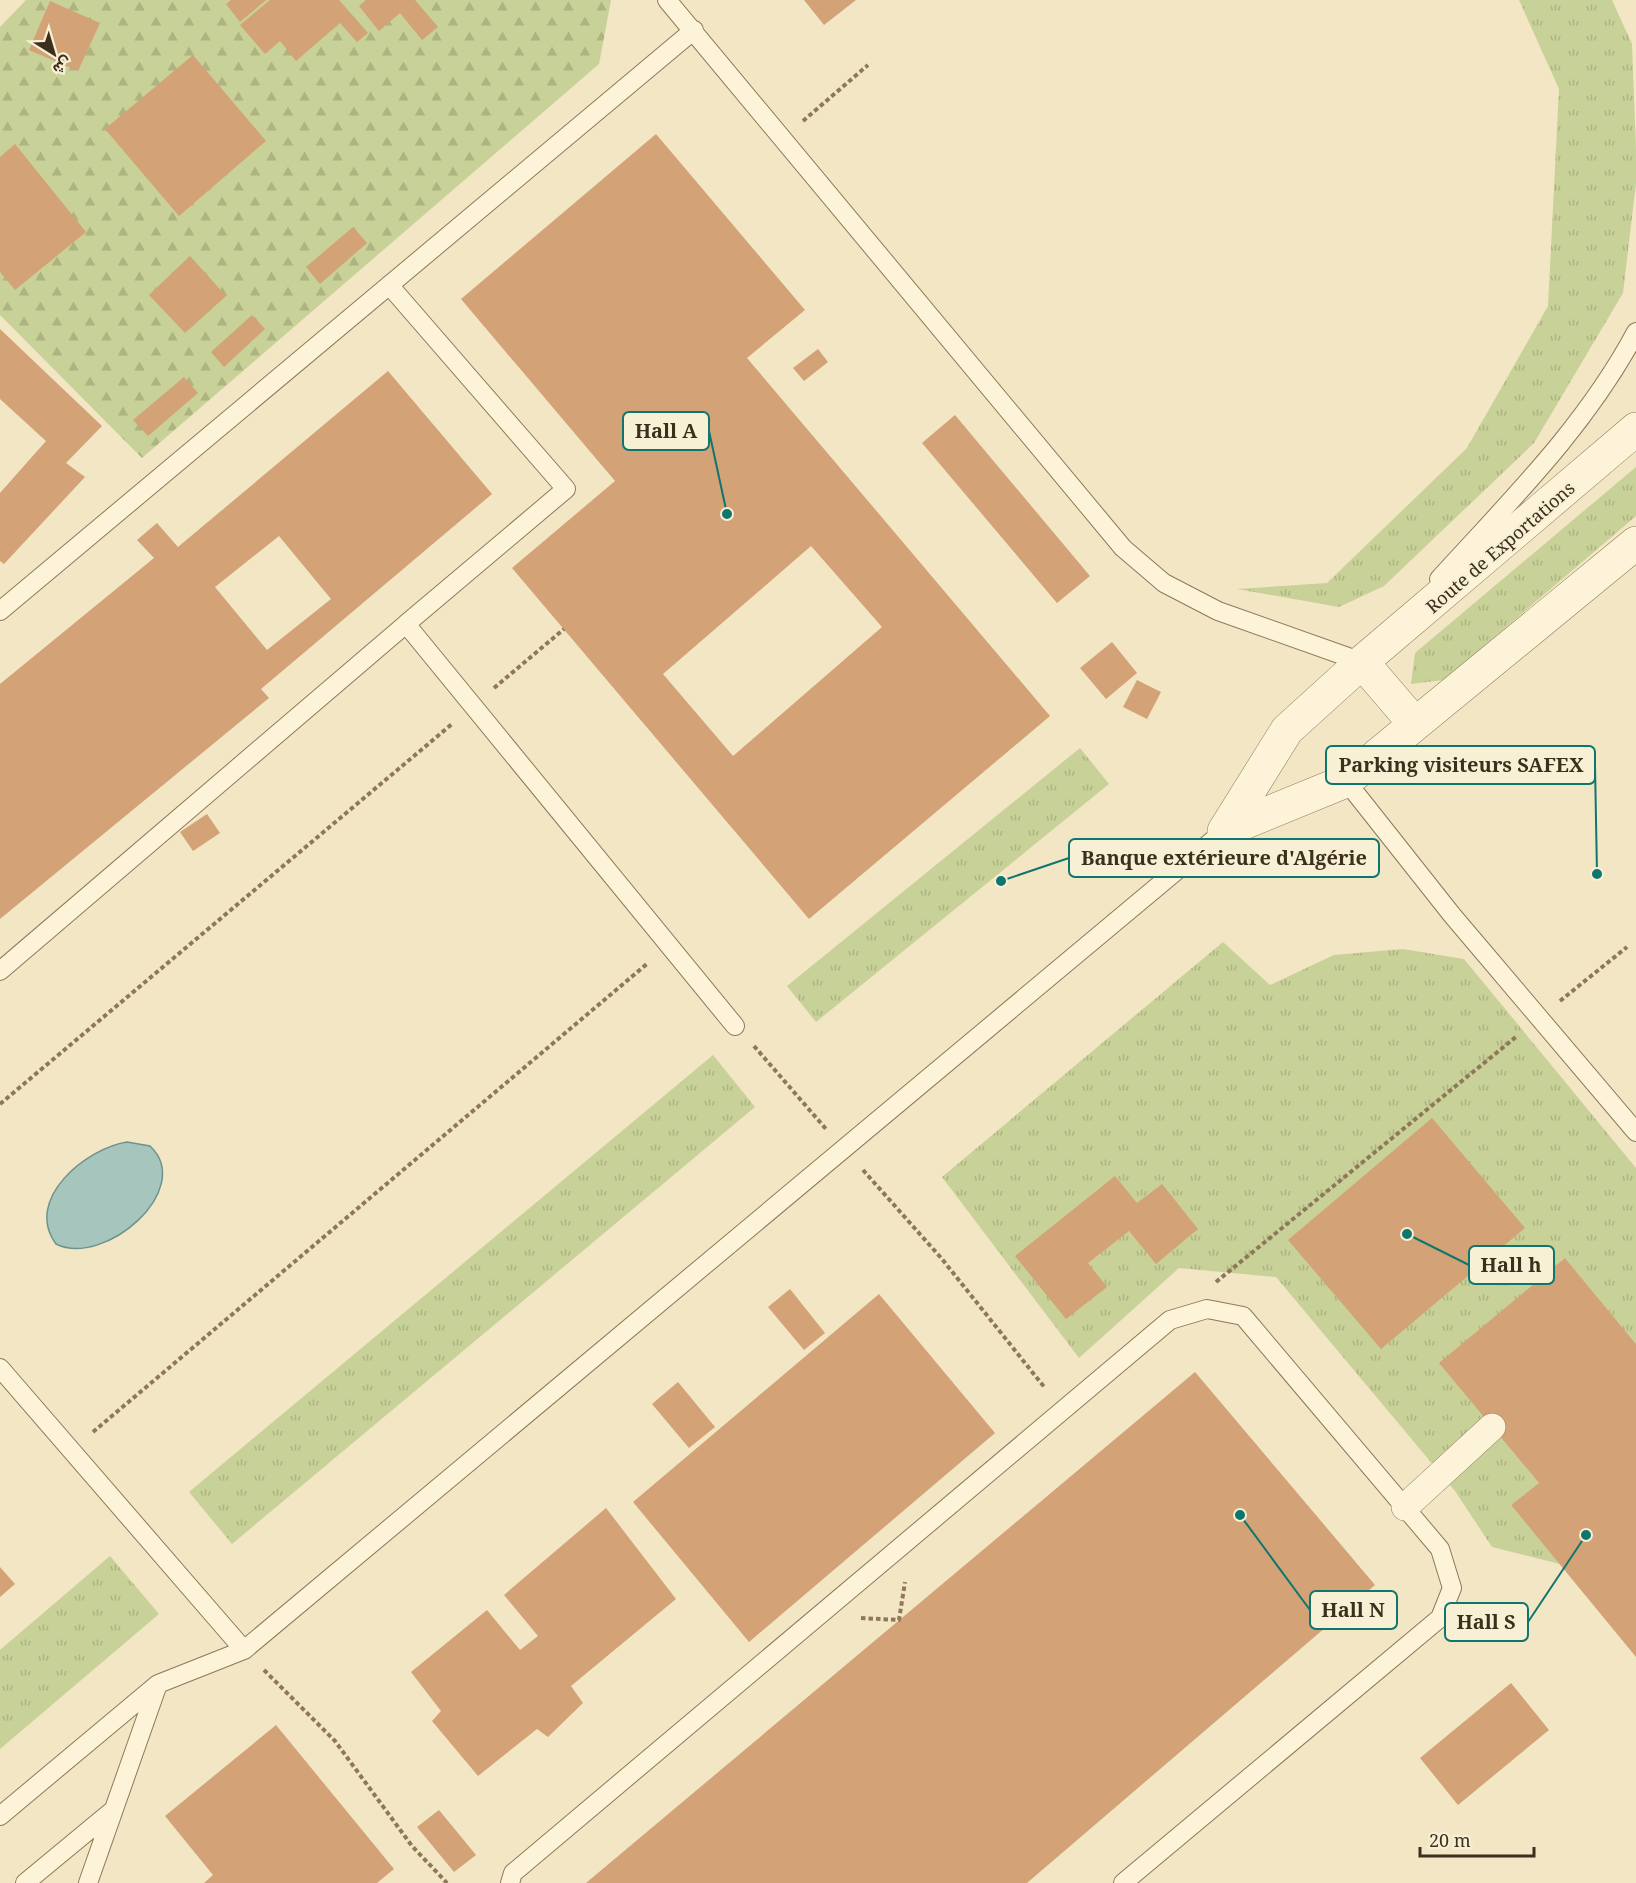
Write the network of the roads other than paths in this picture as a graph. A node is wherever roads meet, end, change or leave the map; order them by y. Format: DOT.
graph roads {
  1 [pos="667,0"];
  2 [pos="694,30"];
  3 [pos="389,285"];
  4 [pos="1636,332"];
  5 [pos="1636,429"];
  6 [pos="1636,543"];
  7 [pos="0,611"];
  8 [pos="406,624"];
  9 [pos="1362,662"];
  10 [pos="1415,724"];
  11 [pos="1346,782"];
  12 [pos="1256,804"];
  13 [pos="1224,831"];
  14 [pos="0,971"];
  15 [pos="735,1026"];
  16 [pos="1636,1132"];
  17 [pos="0,1368"];
  18 [pos="1492,1427"];
  19 [pos="1405,1507"];
  20 [pos="244,1650"];
  21 [pos="158,1684"];
  22 [pos="114,1809"];
  23 [pos="0,1816"];
  24 [pos="25,1883"];
  25 [pos="88,1883"];
  26 [pos="510,1883"];
  27 [pos="1123,1883"];
  1 -- 2 [label="lane"];
  2 -- 3 [label="lane"];
  2 -- 9 [label="lane"];
  3 -- 7 [label="lane"];
  3 -- 8 [label="lane"];
  4 -- 9 [label="lane"];
  5 -- 9 [label="street, Route de Exportations"];
  6 -- 10 [label="street"];
  8 -- 14 [label="lane"];
  8 -- 15 [label="lane"];
  9 -- 10 [label="street"];
  9 -- 12 [label="street, Route de Exportations"];
  10 -- 11 [label="street"];
  11 -- 12 [label="street"];
  11 -- 16 [label="lane"];
  12 -- 13 [label="street"];
  13 -- 20 [label="lane"];
  17 -- 20 [label="lane"];
  18 -- 19 [label="street"];
  19 -- 26 [label="lane"];
  19 -- 27 [label="lane"];
  20 -- 21 [label="lane"];
  21 -- 22 [label="lane"];
  21 -- 23 [label="lane"];
  22 -- 24 [label="lane"];
  22 -- 25 [label="lane"];
}
